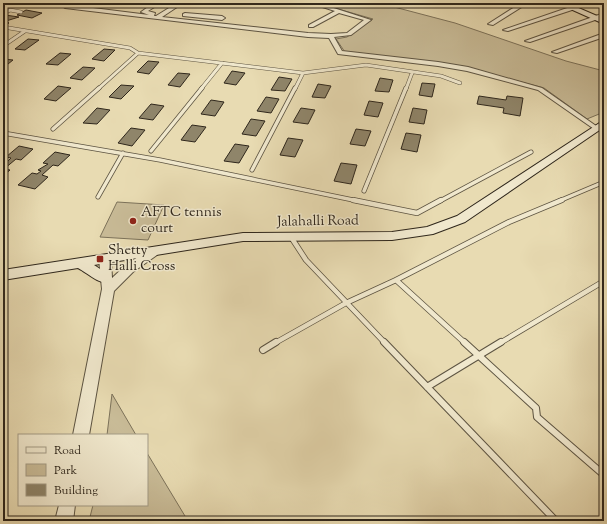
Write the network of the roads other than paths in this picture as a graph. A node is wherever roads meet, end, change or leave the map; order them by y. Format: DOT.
graph roads {
  1 [pos="67,3"];
  2 [pos="113,3"];
  3 [pos="159,3"];
  4 [pos="180,3"];
  5 [pos="313,3"];
  6 [pos="432,3"];
  7 [pos="525,3"];
  8 [pos="561,3"];
  9 [pos="427,5"];
  10 [pos="153,6"];
  11 [pos="571,6"];
  12 [pos="340,11"];
  13 [pos="21,12"];
  14 [pos="3,14"];
  15 [pos="164,14"];
  16 [pos="150,17"];
  17 [pos="158,18"];
  18 [pos="222,18"];
  19 [pos="602,18"];
  20 [pos="491,24"];
  21 [pos="311,26"];
  22 [pos="3,27"];
  23 [pos="506,30"];
  24 [pos="25,31"];
  25 [pos="604,35"];
  26 [pos="331,36"];
  27 [pos="528,41"];
  28 [pos="3,46"];
  29 [pos="554,52"];
  30 [pos="138,53"];
  31 [pos="222,63"];
  32 [pos="303,73"];
  33 [pos="412,73"];
  34 [pos="460,83"];
  35 [pos="600,125"];
  36 [pos="53,130"];
  37 [pos="3,133"];
  38 [pos="151,151"];
  39 [pos="531,152"];
  40 [pos="123,153"];
  41 [pos="252,170"];
  42 [pos="604,182"];
  43 [pos="364,191"];
  44 [pos="98,197"];
  45 [pos="291,237"];
  46 [pos="153,252"];
  47 [pos="105,258"];
  48 [pos="80,263"];
  49 [pos="3,275"];
  50 [pos="396,280"];
  51 [pos="604,281"];
  52 [pos="107,284"];
  53 [pos="346,302"];
  54 [pos="263,350"];
  55 [pos="479,356"];
  56 [pos="427,387"];
  57 [pos="81,434"];
  58 [pos="604,475"];
  59 [pos="67,506"];
  60 [pos="64,521"];
  61 [pos="556,521"];
  1 -- 16 [label="street"];
  2 -- 10 [label="street"];
  3 -- 10 [label="street"];
  4 -- 15 [label="street"];
  5 -- 12 [label="street"];
  6 -- 9 [label="lane"];
  7 -- 20 [label="street"];
  8 -- 11 [label="main road"];
  10 -- 16 [label="street"];
  11 -- 19 [label="main road"];
  11 -- 23 [label="street"];
  12 -- 21 [label="street"];
  12 -- 26 [label="street"];
  13 -- 14 [label="lane"];
  15 -- 17 [label="street"];
  15 -- 18 [label="street"];
  16 -- 17 [label="street"];
  17 -- 26 [label="street"];
  19 -- 27 [label="street"];
  22 -- 24 [label="lane"];
  24 -- 28 [label="lane"];
  24 -- 30 [label="lane"];
  25 -- 29 [label="street"];
  26 -- 35 [label="street"];
  30 -- 31 [label="lane"];
  30 -- 36 [label="lane"];
  31 -- 32 [label="lane"];
  31 -- 38 [label="lane"];
  32 -- 33 [label="lane"];
  32 -- 41 [label="lane"];
  33 -- 34 [label="lane"];
  33 -- 43 [label="lane"];
  35 -- 45 [label="main road, Jalahalli Road"];
  37 -- 40 [label="lane"];
  39 -- 40 [label="lane"];
  40 -- 44 [label="lane"];
  42 -- 50 [label="lane"];
  45 -- 46 [label="main road, Jalahalli Road"];
  45 -- 53 [label="lane"];
  46 -- 47 [label="main road, Jalahalli Road"];
  46 -- 52 [label="street"];
  47 -- 48 [label="main road, Jalahalli Road"];
  47 -- 52 [label="street"];
  48 -- 49 [label="main road, Jalahalli Road"];
  48 -- 52 [label="main road"];
  50 -- 53 [label="lane"];
  50 -- 55 [label="lane"];
  51 -- 55 [label="lane"];
  52 -- 57 [label="street"];
  53 -- 54 [label="lane"];
  53 -- 56 [label="lane"];
  55 -- 56 [label="lane"];
  55 -- 58 [label="lane"];
  56 -- 61 [label="lane"];
  59 -- 60 [label="street"];
}
